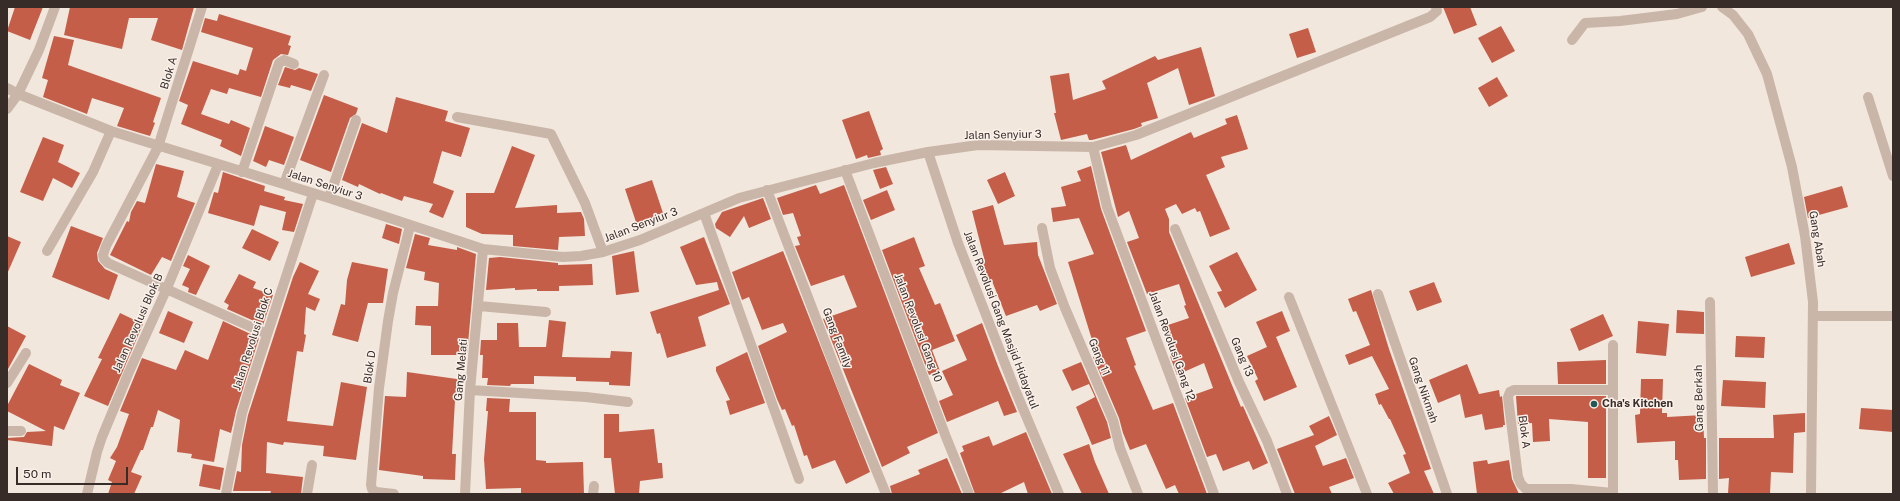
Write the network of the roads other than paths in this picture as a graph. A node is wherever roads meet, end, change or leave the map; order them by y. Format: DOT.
graph roads {
  1 [pos="54,7"];
  2 [pos="202,7"];
  3 [pos="1436,7"];
  4 [pos="1702,7"];
  5 [pos="1722,7"];
  6 [pos="1572,40"];
  7 [pos="294,64"];
  8 [pos="324,74"];
  9 [pos="7,88"];
  10 [pos="18,94"];
  11 [pos="1868,97"];
  12 [pos="7,109"];
  13 [pos="457,116"];
  14 [pos="356,120"];
  15 [pos="111,131"];
  16 [pos="158,147"];
  17 [pos="1093,147"];
  18 [pos="928,152"];
  19 [pos="218,165"];
  20 [pos="845,170"];
  21 [pos="242,172"];
  22 [pos="1893,176"];
  23 [pos="284,184"];
  24 [pos="768,190"];
  25 [pos="313,194"];
  26 [pos="329,198"];
  27 [pos="704,213"];
  28 [pos="410,226"];
  29 [pos="1042,228"];
  30 [pos="1175,228"];
  31 [pos="483,249"];
  32 [pos="47,251"];
  33 [pos="603,252"];
  34 [pos="167,288"];
  35 [pos="1378,294"];
  36 [pos="1288,297"];
  37 [pos="1710,302"];
  38 [pos="479,306"];
  39 [pos="546,312"];
  40 [pos="1813,316"];
  41 [pos="1893,316"];
  42 [pos="267,334"];
  43 [pos="1613,345"];
  44 [pos="26,353"];
  45 [pos="7,383"];
  46 [pos="470,390"];
  47 [pos="1614,390"];
  48 [pos="628,402"];
  49 [pos="7,431"];
  50 [pos="21,431"];
  51 [pos="312,465"];
  52 [pos="799,479"];
  53 [pos="371,492"];
  54 [pos="87,494"];
  55 [pos="226,494"];
  56 [pos="307,494"];
  57 [pos="394,494"];
  58 [pos="465,494"];
  59 [pos="886,494"];
  60 [pos="969,494"];
  61 [pos="1059,494"];
  62 [pos="1138,494"];
  63 [pos="1214,494"];
  64 [pos="1287,494"];
  65 [pos="1367,494"];
  66 [pos="1447,494"];
  67 [pos="1613,494"];
  68 [pos="1713,494"];
  69 [pos="1811,494"];
  1 -- 10 [label="street"];
  2 -- 16 [label="street, Blok A"];
  3 -- 17 [label="street, Jalan Senyiur 3"];
  4 -- 6 [label="street"];
  5 -- 40 [label="street, Gang Abah"];
  7 -- 21 [label="street"];
  8 -- 23 [label="street"];
  9 -- 10 [label="street, Jalan Senyiur 3"];
  10 -- 12 [label="street"];
  10 -- 15 [label="street, Jalan Senyiur 3"];
  11 -- 22 [label="street"];
  13 -- 33 [label="street"];
  14 -- 26 [label="street"];
  15 -- 16 [label="street, Jalan Senyiur 3"];
  15 -- 32 [label="street"];
  16 -- 19 [label="street, Jalan Senyiur 3"];
  16 -- 34 [label="street, Blok A"];
  17 -- 18 [label="street, Jalan Senyiur 3"];
  17 -- 63 [label="street, Jalan Revolusi Gang 12"];
  18 -- 20 [label="street, Jalan Senyiur 3"];
  18 -- 61 [label="street, Jalan Revolusi Gang Masjid Hidayatul"];
  19 -- 21 [label="street, Jalan Senyiur 3"];
  19 -- 34 [label="street, Jalan Revolusi Blok B"];
  20 -- 24 [label="street, Jalan Senyiur 3"];
  20 -- 60 [label="street, Jalan Revolusi Gang 10"];
  21 -- 23 [label="street, Jalan Senyiur 3"];
  23 -- 25 [label="street, Jalan Senyiur 3"];
  24 -- 27 [label="street, Jalan Senyiur 3"];
  24 -- 59 [label="street, Gang Family"];
  25 -- 26 [label="street, Jalan Senyiur 3"];
  25 -- 42 [label="street, Jalan Revolusi Blok C"];
  26 -- 28 [label="street, Jalan Senyiur 3"];
  27 -- 33 [label="street, Jalan Senyiur 3"];
  27 -- 52 [label="street"];
  28 -- 31 [label="street, Jalan Senyiur 3"];
  28 -- 53 [label="street, Blok D"];
  29 -- 62 [label="street, Gang 11"];
  30 -- 64 [label="street, Gang 13"];
  31 -- 33 [label="street, Jalan Senyiur 3"];
  31 -- 38 [label="street, Gang Melati"];
  34 -- 42 [label="street"];
  34 -- 54 [label="street, Jalan Revolusi Blok B"];
  35 -- 66 [label="street, Gang Nikmah"];
  36 -- 65 [label="street"];
  37 -- 68 [label="street, Gang Berkah"];
  38 -- 39 [label="street"];
  38 -- 46 [label="street, Gang Melati"];
  40 -- 41 [label="street"];
  40 -- 69 [label="street, Gang Abah"];
  42 -- 55 [label="street, Jalan Revolusi Blok C"];
  43 -- 47 [label="street"];
  44 -- 45 [label="street"];
  46 -- 48 [label="street"];
  46 -- 58 [label="street, Gang Melati"];
  47 -- 67 [label="street"];
  47 -- 67 [label="street, Blok A"];
  49 -- 50 [label="street"];
  51 -- 56 [label="street"];
  53 -- 57 [label="street, Blok D"];
}
